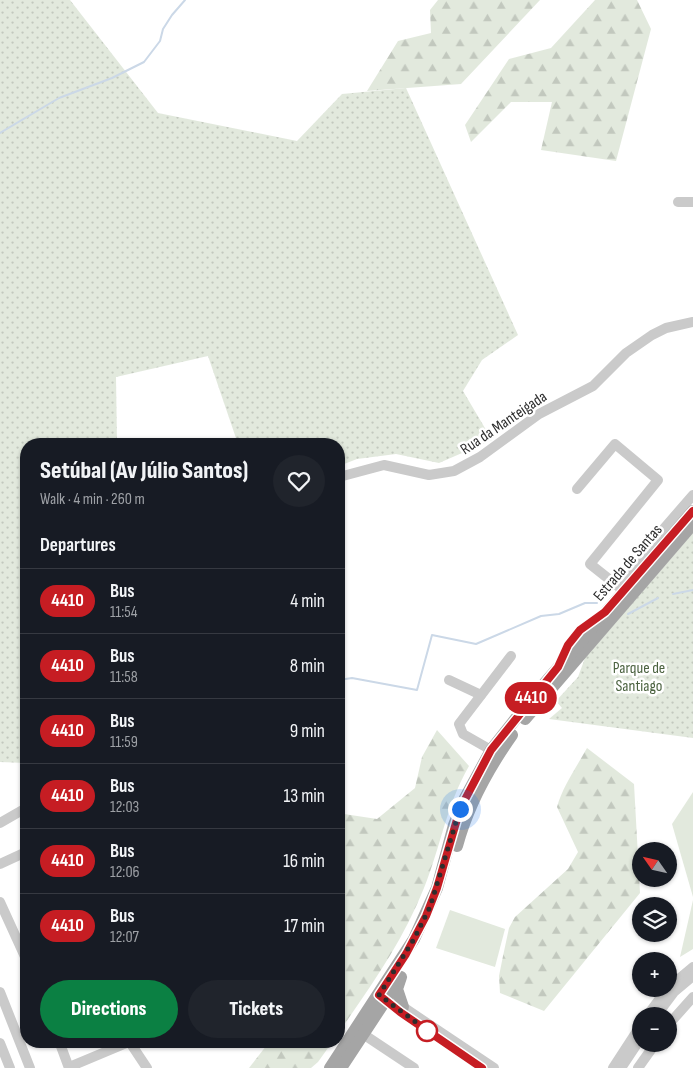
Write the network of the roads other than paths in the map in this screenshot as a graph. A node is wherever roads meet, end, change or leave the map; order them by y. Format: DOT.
graph roads {
  1 [pos="678,202"];
  2 [pos="693,202"];
  3 [pos="693,322"];
  4 [pos="345,475"];
  5 [pos="577,489"];
  6 [pos="693,494"];
  7 [pos="693,511"];
  8 [pos="693,524"];
  9 [pos="620,588"];
  10 [pos="511,656"];
  11 [pos="449,680"];
  12 [pos="481,695"];
  13 [pos="491,750"];
  14 [pos="20,811"];
  15 [pos="0,823"];
  16 [pos="20,855"];
  17 [pos="0,864"];
  18 [pos="0,902"];
  19 [pos="20,946"];
  20 [pos="693,967"];
  21 [pos="693,976"];
  22 [pos="401,977"];
  23 [pos="677,980"];
  24 [pos="0,992"];
  25 [pos="382,997"];
  26 [pos="693,997"];
  27 [pos="663,1007"];
  28 [pos="401,1010"];
  29 [pos="677,1015"];
  30 [pos="373,1019"];
  31 [pos="363,1034"];
  32 [pos="632,1039"];
  33 [pos="0,1042"];
  34 [pos="20,1043"];
  35 [pos="22,1048"];
  36 [pos="62,1048"];
  37 [pos="113,1048"];
  38 [pos="134,1048"];
  39 [pos="345,1048"];
  40 [pos="345,1048"];
  41 [pos="632,1052"];
  42 [pos="649,1052"];
  43 [pos="345,1066"];
  44 [pos="69,1067"];
  45 [pos="10,1068"];
  46 [pos="30,1068"];
  47 [pos="147,1068"];
  48 [pos="330,1068"];
  49 [pos="414,1068"];
  50 [pos="482,1068"];
  51 [pos="494,1068"];
  52 [pos="613,1068"];
  53 [pos="621,1068"];
  54 [pos="638,1068"];
  1 -- 2 [label="street"];
  3 -- 4 [label="street, Rua da Manteigada"];
  5 -- 9 [label="street"];
  6 -- 9 [label="street"];
  7 -- 9 [label="main road, Estrada de Santas"];
  8 -- 22 [label="main road, Estrada de Santas"];
  9 -- 13 [label="main road, Estrada de Santas"];
  10 -- 12 [label="street"];
  11 -- 12 [label="street"];
  12 -- 13 [label="street"];
  13 -- 25 [label="main road, Estrada de Santas"];
  14 -- 15 [label="street"];
  16 -- 17 [label="street"];
  18 -- 19 [label="street"];
  20 -- 23 [label="street"];
  21 -- 27 [label="street"];
  22 -- 25 [label="main road, Estrada de Santas"];
  22 -- 28 [label="main road"];
  24 -- 34 [label="street"];
  25 -- 28 [label="street"];
  25 -- 30 [label="main road"];
  25 -- 39 [label="main road"];
  26 -- 29 [label="street"];
  28 -- 30 [label="main road"];
  28 -- 50 [label="street"];
  28 -- 51 [label="street"];
  30 -- 31 [label="main road"];
  31 -- 43 [label="main road"];
  31 -- 49 [label="street"];
  32 -- 52 [label="street"];
  33 -- 45 [label="street"];
  35 -- 46 [label="street"];
  36 -- 44 [label="street"];
  37 -- 44 [label="street"];
  38 -- 47 [label="street"];
  40 -- 48 [label="main road"];
  41 -- 53 [label="street"];
  42 -- 54 [label="street"];
}
